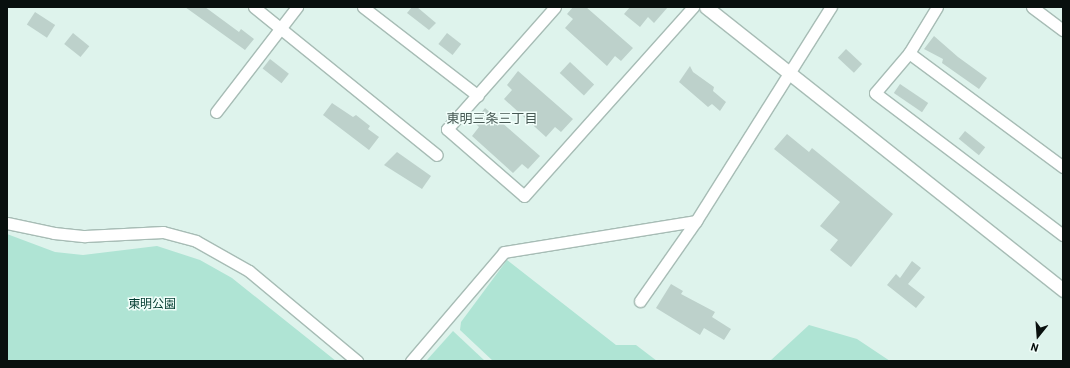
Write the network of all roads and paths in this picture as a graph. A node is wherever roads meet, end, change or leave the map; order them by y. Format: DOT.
graph roads {
  1 [pos="254,7"];
  2 [pos="297,7"];
  3 [pos="363,7"];
  4 [pos="555,7"];
  5 [pos="693,7"];
  6 [pos="706,7"];
  7 [pos="831,7"];
  8 [pos="937,7"];
  9 [pos="1032,7"];
  10 [pos="281,28"];
  11 [pos="1063,30"];
  12 [pos="909,53"];
  13 [pos="789,72"];
  14 [pos="478,96"];
  15 [pos="216,112"];
  16 [pos="437,155"];
  17 [pos="1063,167"];
  18 [pos="696,221"];
  19 [pos="7,223"];
  20 [pos="1063,234"];
  21 [pos="1063,290"];
  22 [pos="640,301"];
  23 [pos="357,361"];
  24 [pos="411,361"];
  1 -- 10 [label="street"];
  2 -- 10 [label="street"];
  3 -- 14 [label="street"];
  4 -- 14 [label="street"];
  5 -- 14 [label="street"];
  6 -- 13 [label="street"];
  7 -- 13 [label="street"];
  8 -- 12 [label="street"];
  9 -- 11 [label="street"];
  10 -- 15 [label="street"];
  10 -- 16 [label="street"];
  12 -- 17 [label="street"];
  12 -- 20 [label="street"];
  13 -- 18 [label="street"];
  13 -- 21 [label="street"];
  18 -- 22 [label="street"];
  18 -- 24 [label="street"];
  19 -- 23 [label="street"];
}
